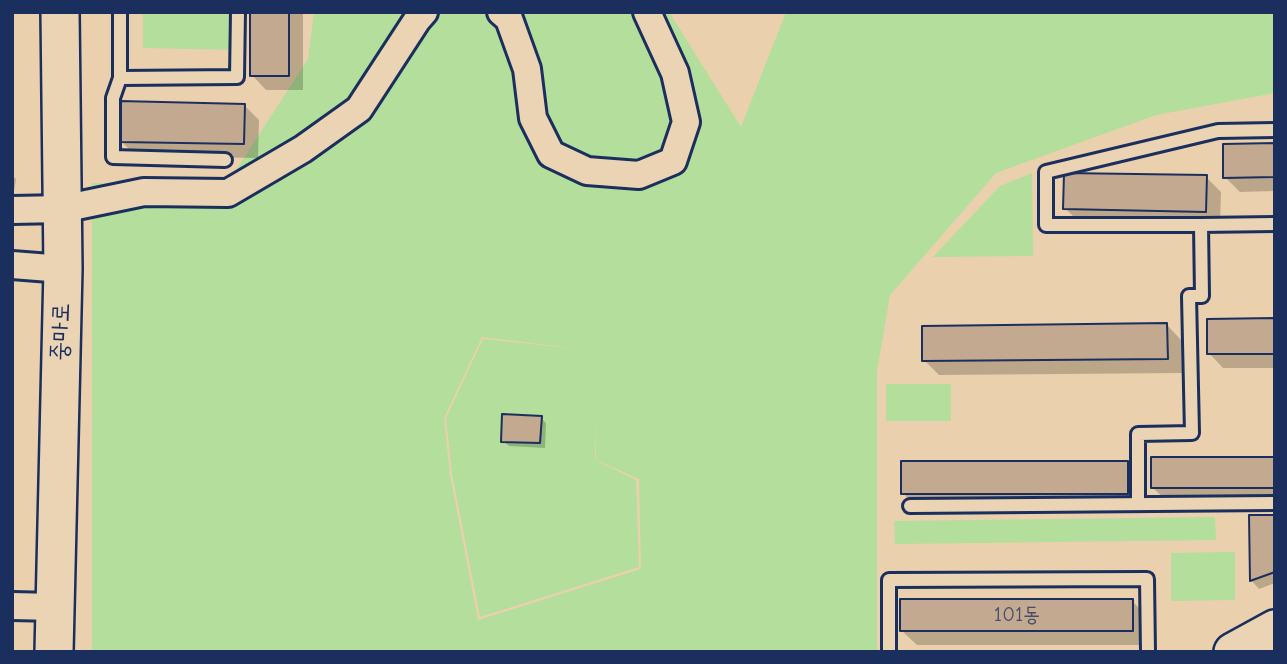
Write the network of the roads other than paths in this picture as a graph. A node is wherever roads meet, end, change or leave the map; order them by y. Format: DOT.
graph roads {
  1 [pos="60,12"];
  2 [pos="120,12"];
  3 [pos="238,12"];
  4 [pos="424,12"];
  5 [pos="500,12"];
  6 [pos="647,12"];
  7 [pos="120,78"];
  8 [pos="1275,130"];
  9 [pos="225,159"];
  10 [pos="62,208"];
  11 [pos="12,210"];
  12 [pos="1275,224"];
  13 [pos="1201,225"];
  14 [pos="12,265"];
  15 [pos="63,269"];
  16 [pos="1275,503"];
  17 [pos="1138,504"];
  18 [pos="910,506"];
  19 [pos="12,606"];
  20 [pos="54,607"];
  21 [pos="1275,629"];
  22 [pos="54,652"];
  23 [pos="889,652"];
  24 [pos="1148,652"];
  25 [pos="1233,652"];
  1 -- 10 [label="main road, 중마로"];
  2 -- 7 [label="lane"];
  3 -- 7 [label="lane"];
  4 -- 10 [label="street"];
  5 -- 6 [label="street"];
  7 -- 9 [label="lane"];
  8 -- 13 [label="lane"];
  10 -- 11 [label="street"];
  10 -- 15 [label="main road, 중마로"];
  12 -- 13 [label="lane"];
  13 -- 17 [label="lane"];
  14 -- 15 [label="street"];
  15 -- 20 [label="main road, 중마로"];
  16 -- 17 [label="lane"];
  17 -- 18 [label="lane"];
  19 -- 20 [label="street"];
  20 -- 22 [label="main road, 중마로"];
  21 -- 25 [label="main road"];
  23 -- 24 [label="lane"];
}
